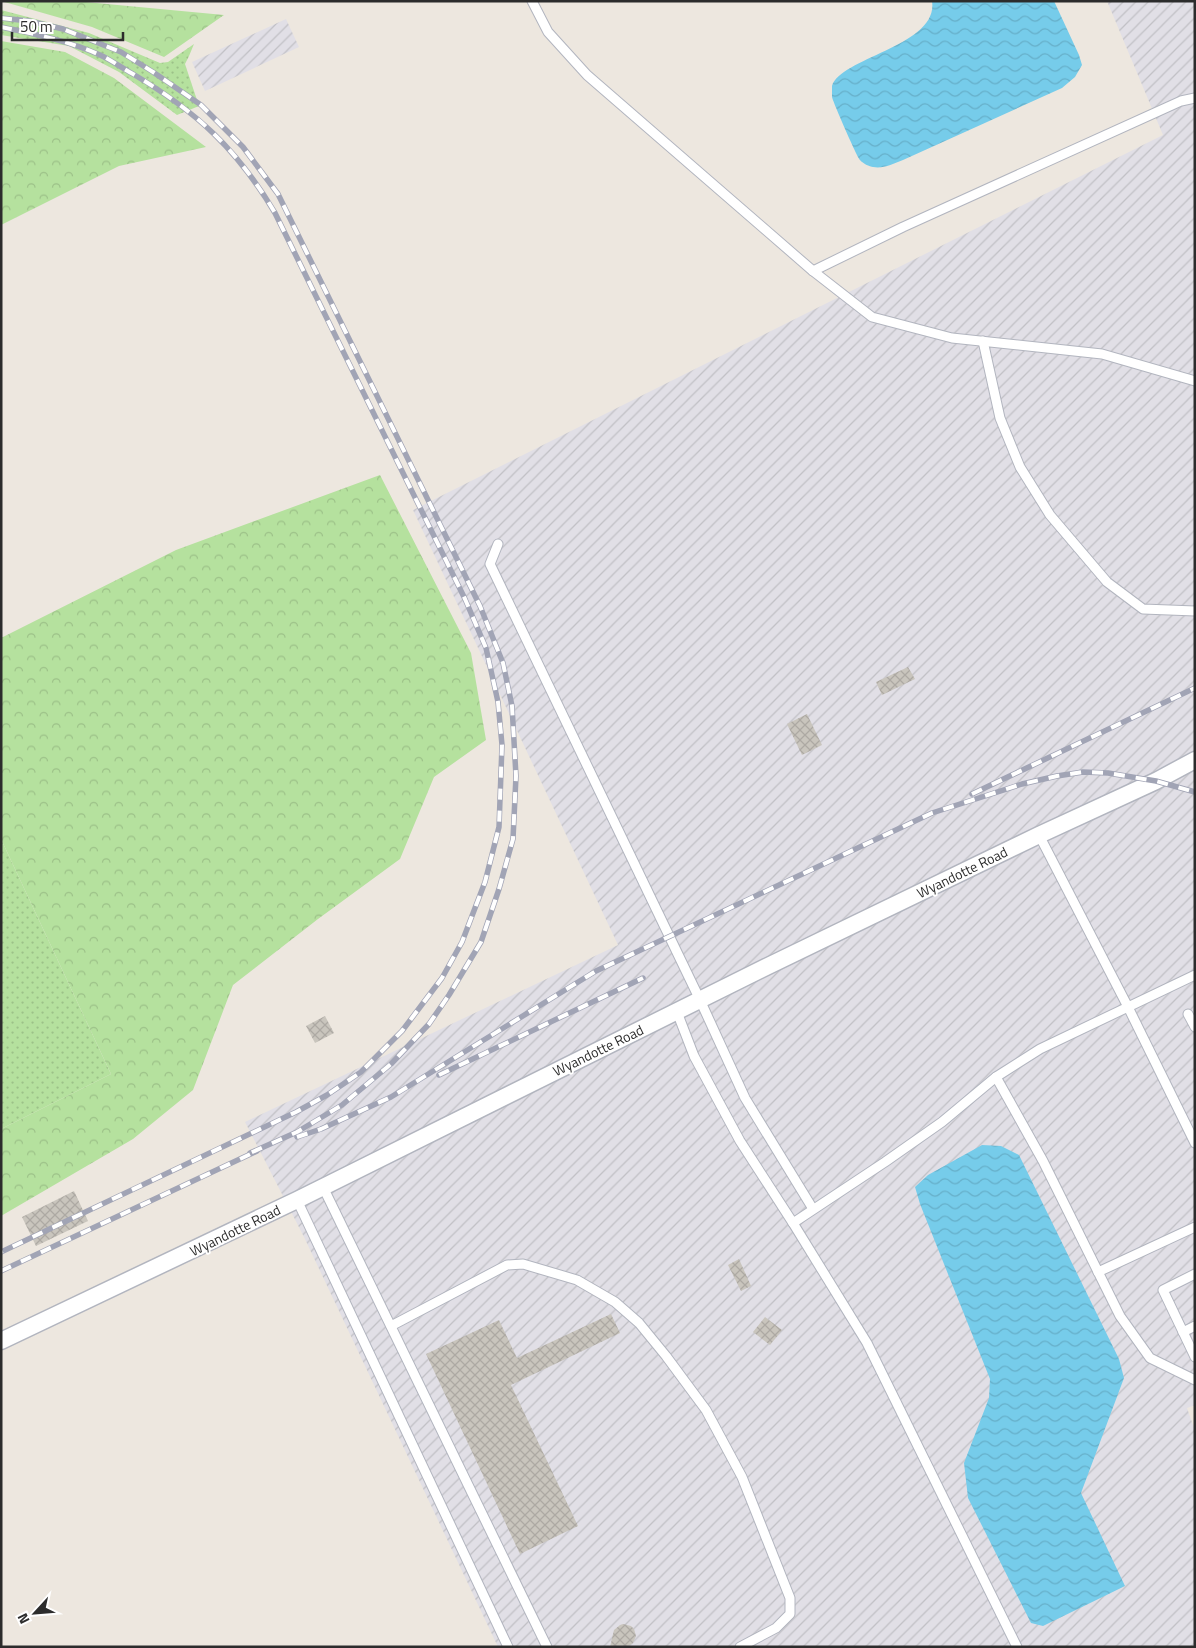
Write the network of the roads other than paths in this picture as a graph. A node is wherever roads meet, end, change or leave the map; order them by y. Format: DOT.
graph roads {
  1 [pos="532,1"];
  2 [pos="1195,98"];
  3 [pos="813,271"];
  4 [pos="983,341"];
  5 [pos="1195,381"];
  6 [pos="498,544"];
  7 [pos="1195,611"];
  8 [pos="1195,760"];
  9 [pos="1039,835"];
  10 [pos="1195,975"];
  11 [pos="700,1000"];
  12 [pos="1128,1007"];
  13 [pos="677,1012"];
  14 [pos="1188,1014"];
  15 [pos="1195,1027"];
  16 [pos="996,1077"];
  17 [pos="1195,1143"];
  18 [pos="323,1187"];
  19 [pos="297,1200"];
  20 [pos="813,1209"];
  21 [pos="793,1223"];
  22 [pos="1195,1227"];
  23 [pos="1098,1272"];
  24 [pos="1195,1274"];
  25 [pos="391,1326"];
  26 [pos="1195,1326"];
  27 [pos="1183,1332"];
  28 [pos="1,1341"];
  29 [pos="1195,1357"];
  30 [pos="1194,1378"];
  31 [pos="508,1647"];
  32 [pos="547,1647"];
  33 [pos="740,1647"];
  34 [pos="1017,1647"];
  1 -- 3 [label="lane"];
  2 -- 3 [label="lane"];
  3 -- 4 [label="lane"];
  4 -- 5 [label="lane"];
  4 -- 7 [label="lane"];
  6 -- 11 [label="lane"];
  8 -- 9 [label="street, Wyandotte Road"];
  9 -- 11 [label="street, Wyandotte Road"];
  9 -- 12 [label="lane"];
  10 -- 12 [label="lane"];
  11 -- 13 [label="street, Wyandotte Road"];
  11 -- 20 [label="lane"];
  12 -- 16 [label="lane"];
  12 -- 17 [label="lane"];
  13 -- 18 [label="street, Wyandotte Road"];
  13 -- 21 [label="lane"];
  14 -- 15 [label="lane"];
  16 -- 20 [label="lane"];
  16 -- 23 [label="lane"];
  18 -- 19 [label="street, Wyandotte Road"];
  18 -- 25 [label="lane"];
  19 -- 28 [label="street, Wyandotte Road"];
  19 -- 31 [label="lane"];
  20 -- 21 [label="lane"];
  21 -- 34 [label="lane"];
  22 -- 23 [label="lane"];
  23 -- 30 [label="lane"];
  24 -- 27 [label="lane"];
  25 -- 32 [label="lane"];
  25 -- 33 [label="lane"];
  26 -- 27 [label="lane"];
  27 -- 29 [label="lane"];
}
